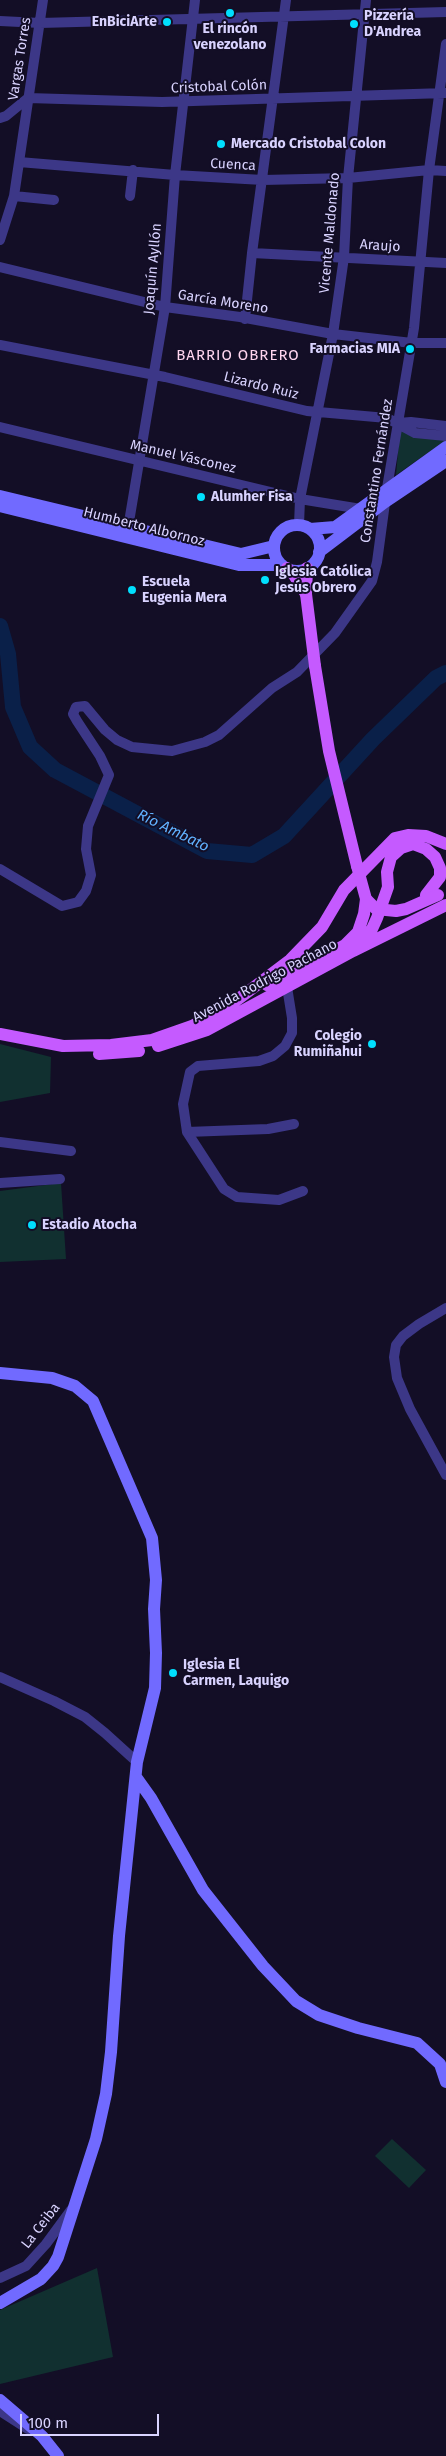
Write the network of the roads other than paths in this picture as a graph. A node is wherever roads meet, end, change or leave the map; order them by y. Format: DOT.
graph roads {
  1 [pos="43,0"];
  2 [pos="195,0"];
  3 [pos="286,0"];
  4 [pos="366,0"];
  5 [pos="446,12"];
  6 [pos="364,15"];
  7 [pos="285,16"];
  8 [pos="193,19"];
  9 [pos="0,21"];
  10 [pos="40,23"];
  11 [pos="446,44"];
  12 [pos="443,93"];
  13 [pos="356,96"];
  14 [pos="28,98"];
  15 [pos="272,99"];
  16 [pos="185,102"];
  17 [pos="0,118"];
  18 [pos="19,162"];
  19 [pos="133,170"];
  20 [pos="429,170"];
  21 [pos="446,170"];
  22 [pos="175,175"];
  23 [pos="348,178"];
  24 [pos="263,180"];
  25 [pos="14,196"];
  26 [pos="130,196"];
  27 [pos="54,200"];
  28 [pos="0,240"];
  29 [pos="252,253"];
  30 [pos="344,258"];
  31 [pos="421,263"];
  32 [pos="446,263"];
  33 [pos="0,267"];
  34 [pos="165,307"];
  35 [pos="245,319"];
  36 [pos="333,334"];
  37 [pos="412,343"];
  38 [pos="446,343"];
  39 [pos="0,345"];
  40 [pos="154,375"];
  41 [pos="317,412"];
  42 [pos="398,423"];
  43 [pos="446,426"];
  44 [pos="0,427"];
  45 [pos="446,436"];
  46 [pos="446,447"];
  47 [pos="139,461"];
  48 [pos="446,461"];
  49 [pos="387,488"];
  50 [pos="0,496"];
  51 [pos="300,499"];
  52 [pos="385,502"];
  53 [pos="0,506"];
  54 [pos="361,509"];
  55 [pos="305,527"];
  56 [pos="127,533"];
  57 [pos="274,546"];
  58 [pos="319,552"];
  59 [pos="284,567"];
  60 [pos="307,568"];
  61 [pos="306,594"];
  62 [pos="446,844"];
  63 [pos="357,866"];
  64 [pos="0,869"];
  65 [pos="446,885"];
  66 [pos="439,897"];
  67 [pos="366,899"];
  68 [pos="352,951"];
  69 [pos="287,987"];
  70 [pos="246,995"];
  71 [pos="0,1034"];
  72 [pos="0,1042"];
  73 [pos="294,1124"];
  74 [pos="188,1132"];
  75 [pos="0,1142"];
  76 [pos="71,1150"];
  77 [pos="60,1179"];
  78 [pos="0,1183"];
  79 [pos="303,1191"];
  80 [pos="446,1308"];
  81 [pos="0,1373"];
  82 [pos="446,1475"];
  83 [pos="0,1678"];
  84 [pos="137,1762"];
  85 [pos="136,1777"];
  86 [pos="446,2082"];
  87 [pos="76,2203"];
  88 [pos="0,2278"];
  89 [pos="0,2303"];
  90 [pos="0,2400"];
  91 [pos="0,2411"];
  92 [pos="42,2436"];
  93 [pos="58,2456"];
  1 -- 10 [label="street, Vargas Torres"];
  2 -- 8 [label="street, Joaquín Ayllón"];
  3 -- 7 [label="street"];
  4 -- 6 [label="street, Vicente Maldonado"];
  5 -- 6 [label="street"];
  6 -- 7 [label="street"];
  6 -- 13 [label="street, Vicente Maldonado"];
  7 -- 8 [label="street"];
  7 -- 15 [label="street"];
  8 -- 10 [label="street"];
  8 -- 16 [label="street, Joaquín Ayllón"];
  9 -- 10 [label="street"];
  10 -- 14 [label="street, Vargas Torres"];
  11 -- 12 [label="street, Constantino Fernández"];
  12 -- 13 [label="street, Cristobal Colón"];
  12 -- 20 [label="street, Constantino Fernández"];
  13 -- 15 [label="street, Cristobal Colón"];
  13 -- 23 [label="street, Vicente Maldonado"];
  14 -- 16 [label="street, Cristobal Colón"];
  14 -- 17 [label="street"];
  14 -- 18 [label="street, Vargas Torres"];
  15 -- 16 [label="street, Cristobal Colón"];
  15 -- 24 [label="street"];
  16 -- 22 [label="street, Joaquín Ayllón"];
  18 -- 19 [label="street, Cuenca"];
  18 -- 25 [label="street, Vargas Torres"];
  19 -- 22 [label="street, Cuenca"];
  19 -- 26 [label="street"];
  20 -- 21 [label="street, Cuenca"];
  20 -- 23 [label="street, Cuenca"];
  20 -- 31 [label="street, Constantino Fernández"];
  22 -- 24 [label="street, Cuenca"];
  22 -- 34 [label="street, Joaquín Ayllón"];
  23 -- 24 [label="street, Cuenca"];
  23 -- 30 [label="street, Vicente Maldonado"];
  24 -- 29 [label="street"];
  25 -- 27 [label="street"];
  25 -- 28 [label="street, Vargas Torres"];
  29 -- 30 [label="street, Araujo"];
  29 -- 35 [label="street"];
  30 -- 31 [label="street, Araujo"];
  30 -- 36 [label="street, Vicente Maldonado"];
  31 -- 32 [label="street, Araujo"];
  31 -- 37 [label="street, Constantino Fernández"];
  33 -- 34 [label="street, García Moreno"];
  34 -- 35 [label="street, García Moreno"];
  34 -- 40 [label="street, Joaquín Ayllón"];
  35 -- 36 [label="street, García Moreno"];
  36 -- 37 [label="street, García Moreno"];
  36 -- 41 [label="street, Vicente Maldonado"];
  37 -- 38 [label="street, García Moreno"];
  37 -- 42 [label="street, Constantino Fernández"];
  39 -- 40 [label="street, Lizardo Ruiz"];
  40 -- 41 [label="street, Lizardo Ruiz"];
  40 -- 47 [label="street, Joaquín Ayllón"];
  41 -- 42 [label="street, Lizardo Ruiz"];
  41 -- 51 [label="street, Vicente Maldonado"];
  42 -- 43 [label="street, Lizardo Ruiz"];
  42 -- 45 [label="street, Lizardo Ruiz"];
  42 -- 49 [label="street, Constantino Fernández"];
  44 -- 47 [label="street, Manuel Vásconez"];
  46 -- 49 [label="street"];
  47 -- 51 [label="street, Manuel Vásconez"];
  47 -- 56 [label="street, Joaquín Ayllón"];
  48 -- 52 [label="street"];
  49 -- 52 [label="street, Constantino Fernández"];
  49 -- 54 [label="street"];
  50 -- 56 [label="street, Humberto Albornoz"];
  51 -- 54 [label="street, Manuel Vásconez"];
  51 -- 55 [label="street, Vicente Maldonado"];
  52 -- 58 [label="street"];
  52 -- 64 [label="street, Constantino Fernández"];
  53 -- 56 [label="street, Humberto Albornoz"];
  54 -- 55 [label="street"];
  55 -- 57 [label="street"];
  55 -- 58 [label="street"];
  56 -- 57 [label="street, Humberto Albornoz"];
  56 -- 59 [label="street, Humberto Albornoz"];
  57 -- 59 [label="street"];
  58 -- 60 [label="street"];
  59 -- 60 [label="street"];
  59 -- 61 [label="main road"];
  60 -- 61 [label="main road"];
  61 -- 63 [label="main road, bridge"];
  62 -- 70 [label="main road"];
  63 -- 66 [label="main road, bridge"];
  63 -- 67 [label="main road, bridge"];
  65 -- 66 [label="main road"];
  66 -- 67 [label="main road, bridge"];
  66 -- 68 [label="main road, Avenida Rodrigo Pachano"];
  66 -- 68 [label="main road"];
  67 -- 70 [label="main road"];
  68 -- 69 [label="main road, Avenida Rodrigo Pachano"];
  69 -- 72 [label="main road, Avenida Rodrigo Pachano"];
  69 -- 74 [label="street"];
  70 -- 71 [label="main road, Avenida Rodrigo Pachano"];
  73 -- 74 [label="street"];
  74 -- 79 [label="street"];
  75 -- 76 [label="street"];
  77 -- 78 [label="street"];
  80 -- 82 [label="street"];
  81 -- 84 [label="street"];
  83 -- 84 [label="street"];
  84 -- 85 [label="street"];
  85 -- 86 [label="street"];
  85 -- 87 [label="street"];
  87 -- 88 [label="street, La Ceiba"];
  87 -- 89 [label="street"];
  90 -- 92 [label="street"];
  91 -- 92 [label="street"];
  92 -- 93 [label="street"];
}
